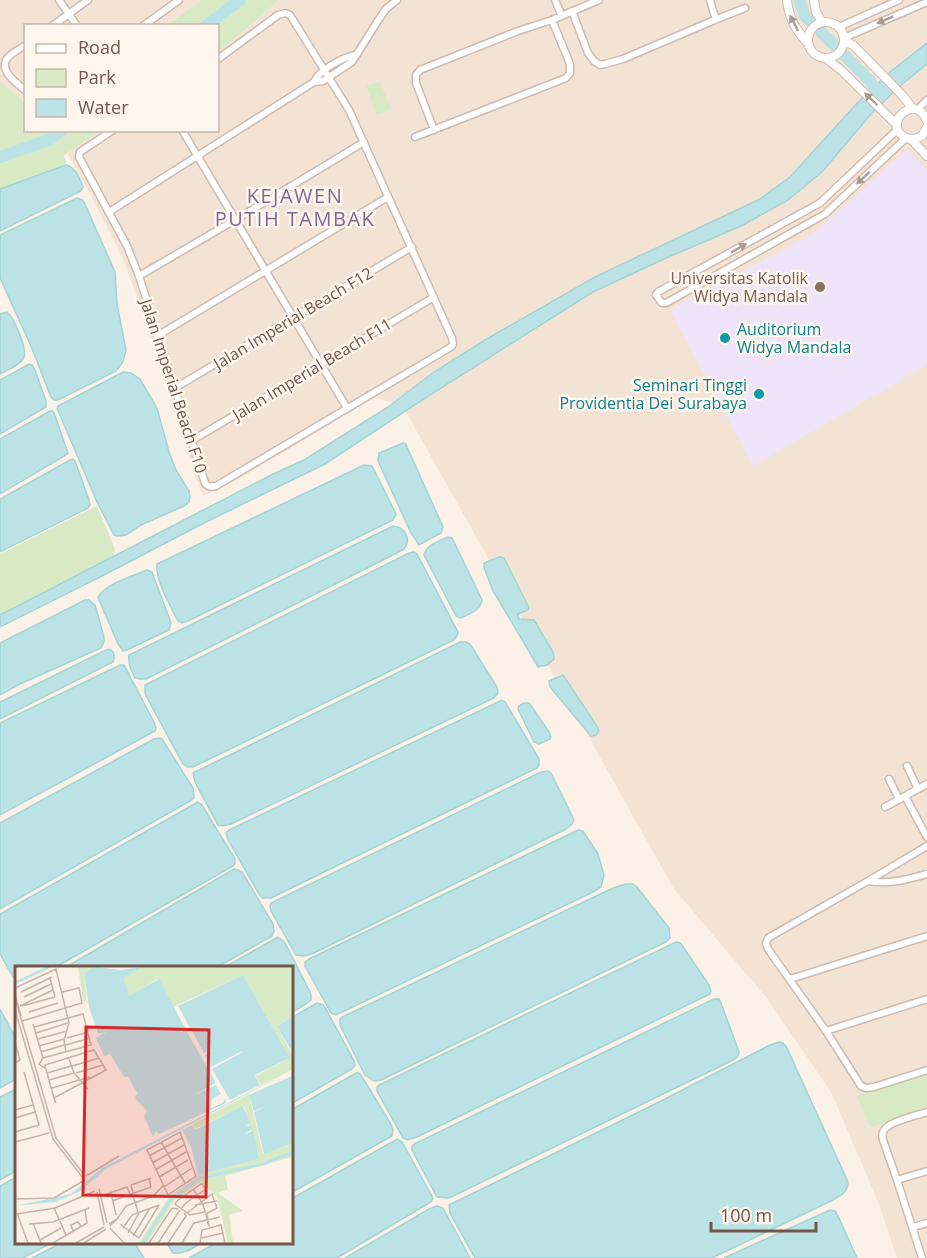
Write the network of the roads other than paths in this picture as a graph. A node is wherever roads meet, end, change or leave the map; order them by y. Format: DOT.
graph roads {
  1 [pos="59,0"];
  2 [pos="88,0"];
  3 [pos="179,0"];
  4 [pos="398,0"];
  5 [pos="555,0"];
  6 [pos="599,0"];
  7 [pos="710,0"];
  8 [pos="787,0"];
  9 [pos="814,0"];
  10 [pos="899,0"];
  11 [pos="927,2"];
  12 [pos="745,9"];
  13 [pos="572,11"];
  14 [pos="69,14"];
  15 [pos="562,16"];
  16 [pos="717,19"];
  17 [pos="552,20"];
  18 [pos="822,22"];
  19 [pos="55,24"];
  20 [pos="76,24"];
  21 [pos="146,24"];
  22 [pos="839,27"];
  23 [pos="844,40"];
  24 [pos="807,42"];
  25 [pos="24,46"];
  26 [pos="356,55"];
  27 [pos="219,58"];
  28 [pos="826,58"];
  29 [pos="324,70"];
  30 [pos="329,77"];
  31 [pos="314,81"];
  32 [pos="24,89"];
  33 [pos="927,100"];
  34 [pos="915,109"];
  35 [pos="927,119"];
  36 [pos="897,127"];
  37 [pos="927,127"];
  38 [pos="434,130"];
  39 [pos="110,132"];
  40 [pos="183,132"];
  41 [pos="415,137"];
  42 [pos="908,139"];
  43 [pos="364,142"];
  44 [pos="197,156"];
  45 [pos="927,156"];
  46 [pos="388,197"];
  47 [pos="109,212"];
  48 [pos="236,220"];
  49 [pos="773,229"];
  50 [pos="779,239"];
  51 [pos="412,247"];
  52 [pos="265,270"];
  53 [pos="139,276"];
  54 [pos="434,297"];
  55 [pos="294,318"];
  56 [pos="158,336"];
  57 [pos="321,364"];
  58 [pos="175,388"];
  59 [pos="347,408"];
  60 [pos="191,441"];
  61 [pos="907,766"];
  62 [pos="889,779"];
  63 [pos="927,783"];
  64 [pos="918,789"];
  65 [pos="902,797"];
  66 [pos="885,807"];
  67 [pos="927,837"];
  68 [pos="927,846"];
  69 [pos="927,874"];
  70 [pos="868,881"];
  71 [pos="927,936"];
  72 [pos="790,979"];
  73 [pos="927,999"];
  74 [pos="826,1031"];
  75 [pos="927,1070"];
  76 [pos="927,1112"];
  77 [pos="927,1171"];
  78 [pos="897,1180"];
  79 [pos="927,1223"];
  80 [pos="913,1227"];
  81 [pos="922,1258"];
  1 -- 14 [label="street"];
  2 -- 14 [label="street"];
  3 -- 21 [label="street"];
  4 -- 26 [label="street"];
  5 -- 15 [label="street"];
  6 -- 13 [label="street"];
  7 -- 16 [label="street"];
  24 -- 8 [label="street, one-way"];
  9 -- 18 [label="street"];
  10 -- 22 [label="street"];
  11 -- 23 [label="street, one-way"];
  12 -- 16 [label="street"];
  13 -- 15 [label="street"];
  13 -- 16 [label="street"];
  14 -- 19 [label="street"];
  14 -- 20 [label="street"];
  15 -- 17 [label="street"];
  17 -- 38 [label="street"];
  17 -- 38 [label="street"];
  18 -- 22 [label="street"];
  18 -- 24 [label="street"];
  22 -- 23 [label="street"];
  23 -- 28 [label="street"];
  23 -- 34 [label="street"];
  24 -- 28 [label="street"];
  25 -- 32 [label="street"];
  26 -- 29 [label="street"];
  26 -- 30 [label="street"];
  27 -- 29 [label="street"];
  36 -- 28 [label="street, one-way"];
  29 -- 30 [label="street"];
  29 -- 31 [label="street"];
  30 -- 31 [label="street"];
  30 -- 43 [label="street"];
  31 -- 44 [label="street"];
  33 -- 34 [label="street"];
  34 -- 35 [label="street"];
  34 -- 36 [label="street"];
  36 -- 42 [label="street"];
  36 -- 49 [label="street"];
  37 -- 42 [label="street"];
  38 -- 41 [label="street"];
  39 -- 47 [label="street, Jalan Imperial Beach F10"];
  40 -- 44 [label="street"];
  42 -- 45 [label="street"];
  42 -- 50 [label="street, one-way"];
  43 -- 46 [label="street"];
  43 -- 48 [label="street"];
  44 -- 47 [label="street"];
  44 -- 48 [label="street"];
  46 -- 51 [label="street"];
  46 -- 52 [label="street"];
  47 -- 53 [label="street, Jalan Imperial Beach F10"];
  48 -- 52 [label="street"];
  48 -- 53 [label="street"];
  49 -- 50 [label="street"];
  50 -- 49 [label="street, one-way"];
  51 -- 54 [label="street"];
  51 -- 55 [label="street, Jalan Imperial Beach F12"];
  52 -- 55 [label="street"];
  52 -- 56 [label="street"];
  53 -- 56 [label="street, Jalan Imperial Beach F10"];
  54 -- 57 [label="street, Jalan Imperial Beach F11"];
  54 -- 59 [label="street, Jalan Imperial Beach F10"];
  55 -- 57 [label="street"];
  55 -- 58 [label="street, Jalan Imperial Beach F12"];
  56 -- 58 [label="street, Jalan Imperial Beach F10"];
  57 -- 59 [label="street"];
  57 -- 60 [label="street, Jalan Imperial Beach F11"];
  58 -- 60 [label="street, Jalan Imperial Beach F10"];
  59 -- 60 [label="street, Jalan Imperial Beach F10"];
  61 -- 64 [label="street"];
  62 -- 65 [label="street"];
  63 -- 64 [label="street"];
  64 -- 65 [label="street"];
  65 -- 66 [label="street"];
  65 -- 67 [label="street"];
  68 -- 70 [label="street"];
  69 -- 70 [label="street"];
  70 -- 72 [label="street"];
  71 -- 72 [label="street"];
  72 -- 74 [label="street"];
  73 -- 74 [label="street"];
  74 -- 75 [label="street"];
  76 -- 78 [label="street"];
  77 -- 78 [label="street"];
  78 -- 80 [label="street"];
  79 -- 80 [label="street"];
  80 -- 81 [label="street"];
}
